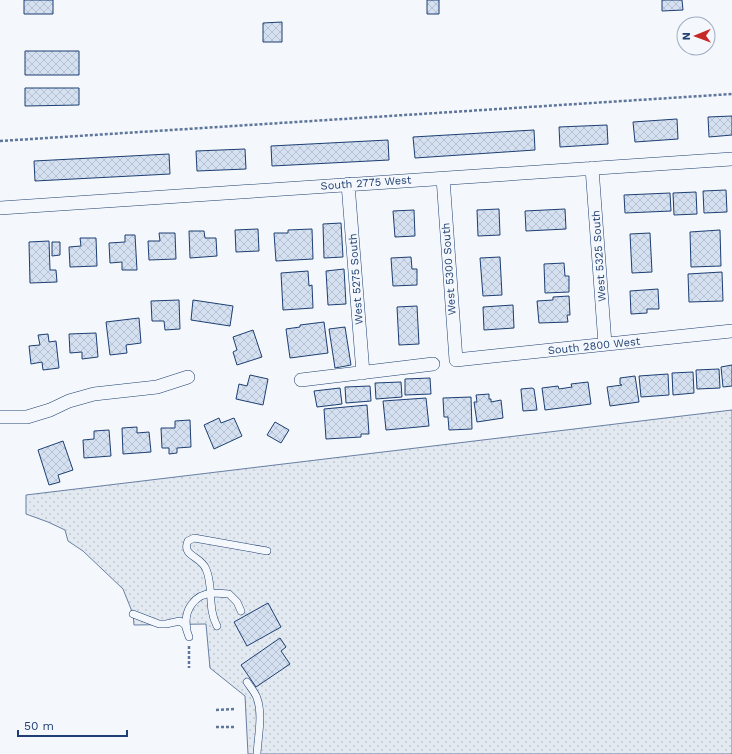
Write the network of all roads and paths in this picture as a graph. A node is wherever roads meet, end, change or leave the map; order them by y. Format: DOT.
graph roads {
  1 [pos="732,94"];
  2 [pos="0,141"];
  3 [pos="732,159"];
  4 [pos="592,168"];
  5 [pos="443,178"];
  6 [pos="348,184"];
  7 [pos="0,208"];
  8 [pos="732,331"];
  9 [pos="605,344"];
  10 [pos="456,360"];
  11 [pos="433,364"];
  12 [pos="363,373"];
  13 [pos="188,377"];
  14 [pos="301,380"];
  15 [pos="0,417"];
  16 [pos="267,551"];
  17 [pos="210,594"];
  18 [pos="241,611"];
  19 [pos="133,614"];
  20 [pos="217,626"];
  21 [pos="187,629"];
  22 [pos="189,637"];
  23 [pos="189,668"];
  24 [pos="247,682"];
  25 [pos="234,709"];
  26 [pos="216,710"];
  27 [pos="216,727"];
  28 [pos="234,727"];
  29 [pos="257,754"];
  1 -- 2 [label="path"];
  3 -- 4 [label="street, South 2775 West"];
  4 -- 5 [label="street, South 2775 West"];
  4 -- 9 [label="street, West 5325 South"];
  5 -- 6 [label="street, South 2775 West"];
  5 -- 10 [label="street, West 5300 South"];
  6 -- 7 [label="street, South 2775 West"];
  6 -- 12 [label="street, West 5275 South"];
  8 -- 9 [label="street, South 2800 West"];
  9 -- 10 [label="street, South 2800 West"];
  11 -- 12 [label="street"];
  12 -- 14 [label="street"];
  13 -- 15 [label="street"];
  16 -- 17 [label="lane"];
  17 -- 18 [label="lane"];
  17 -- 20 [label="lane"];
  17 -- 21 [label="lane"];
  19 -- 21 [label="lane"];
  21 -- 22 [label="lane"];
  22 -- 23 [label="path"];
  24 -- 29 [label="lane"];
  25 -- 26 [label="path"];
  27 -- 28 [label="path"];
}
